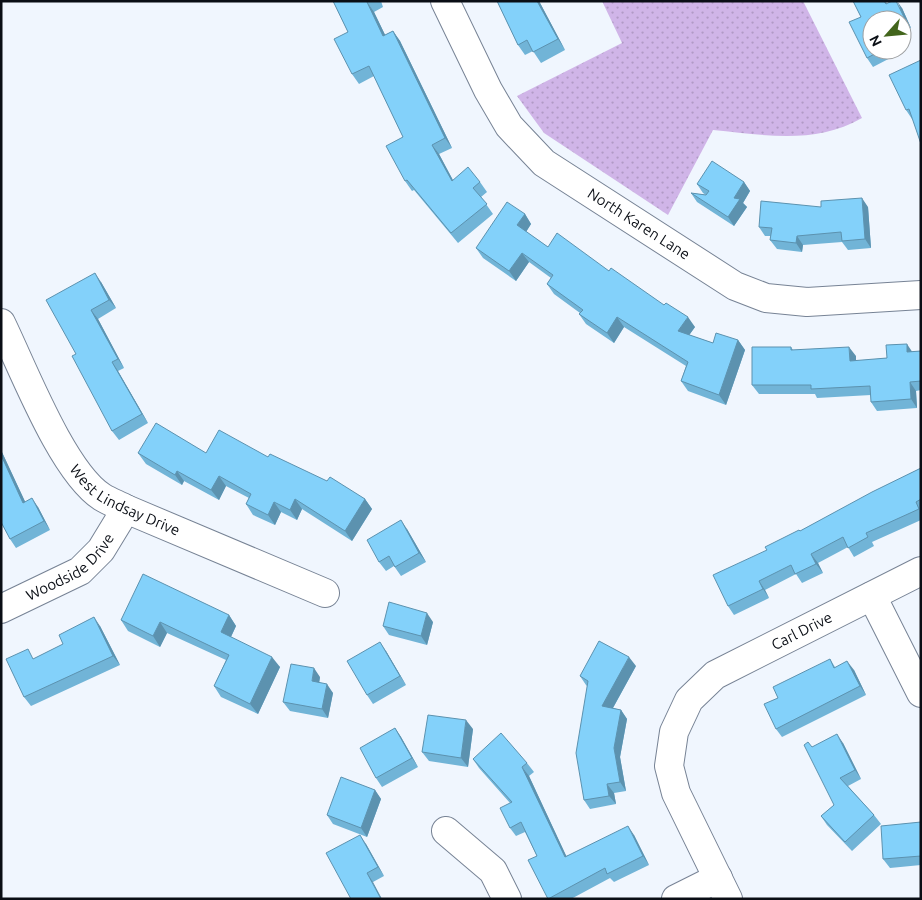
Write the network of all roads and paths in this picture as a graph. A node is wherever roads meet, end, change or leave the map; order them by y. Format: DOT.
graph roads {
  1 [pos="445,1"];
  2 [pos="921,295"];
  3 [pos="1,323"];
  4 [pos="126,509"];
  5 [pos="921,571"];
  6 [pos="325,593"];
  7 [pos="872,596"];
  8 [pos="1,609"];
  9 [pos="921,693"];
  10 [pos="446,830"];
  11 [pos="723,888"];
  12 [pos="507,899"];
  13 [pos="676,899"];
  1 -- 2 [label="street, North Karen Lane"];
  3 -- 4 [label="street, West Lindsay Drive"];
  4 -- 6 [label="street, West Lindsay Drive"];
  4 -- 8 [label="street, Woodside Drive"];
  5 -- 7 [label="street, Carl Drive"];
  7 -- 9 [label="street"];
  7 -- 11 [label="street, Carl Drive"];
  10 -- 12 [label="street"];
  11 -- 13 [label="street"];
}
